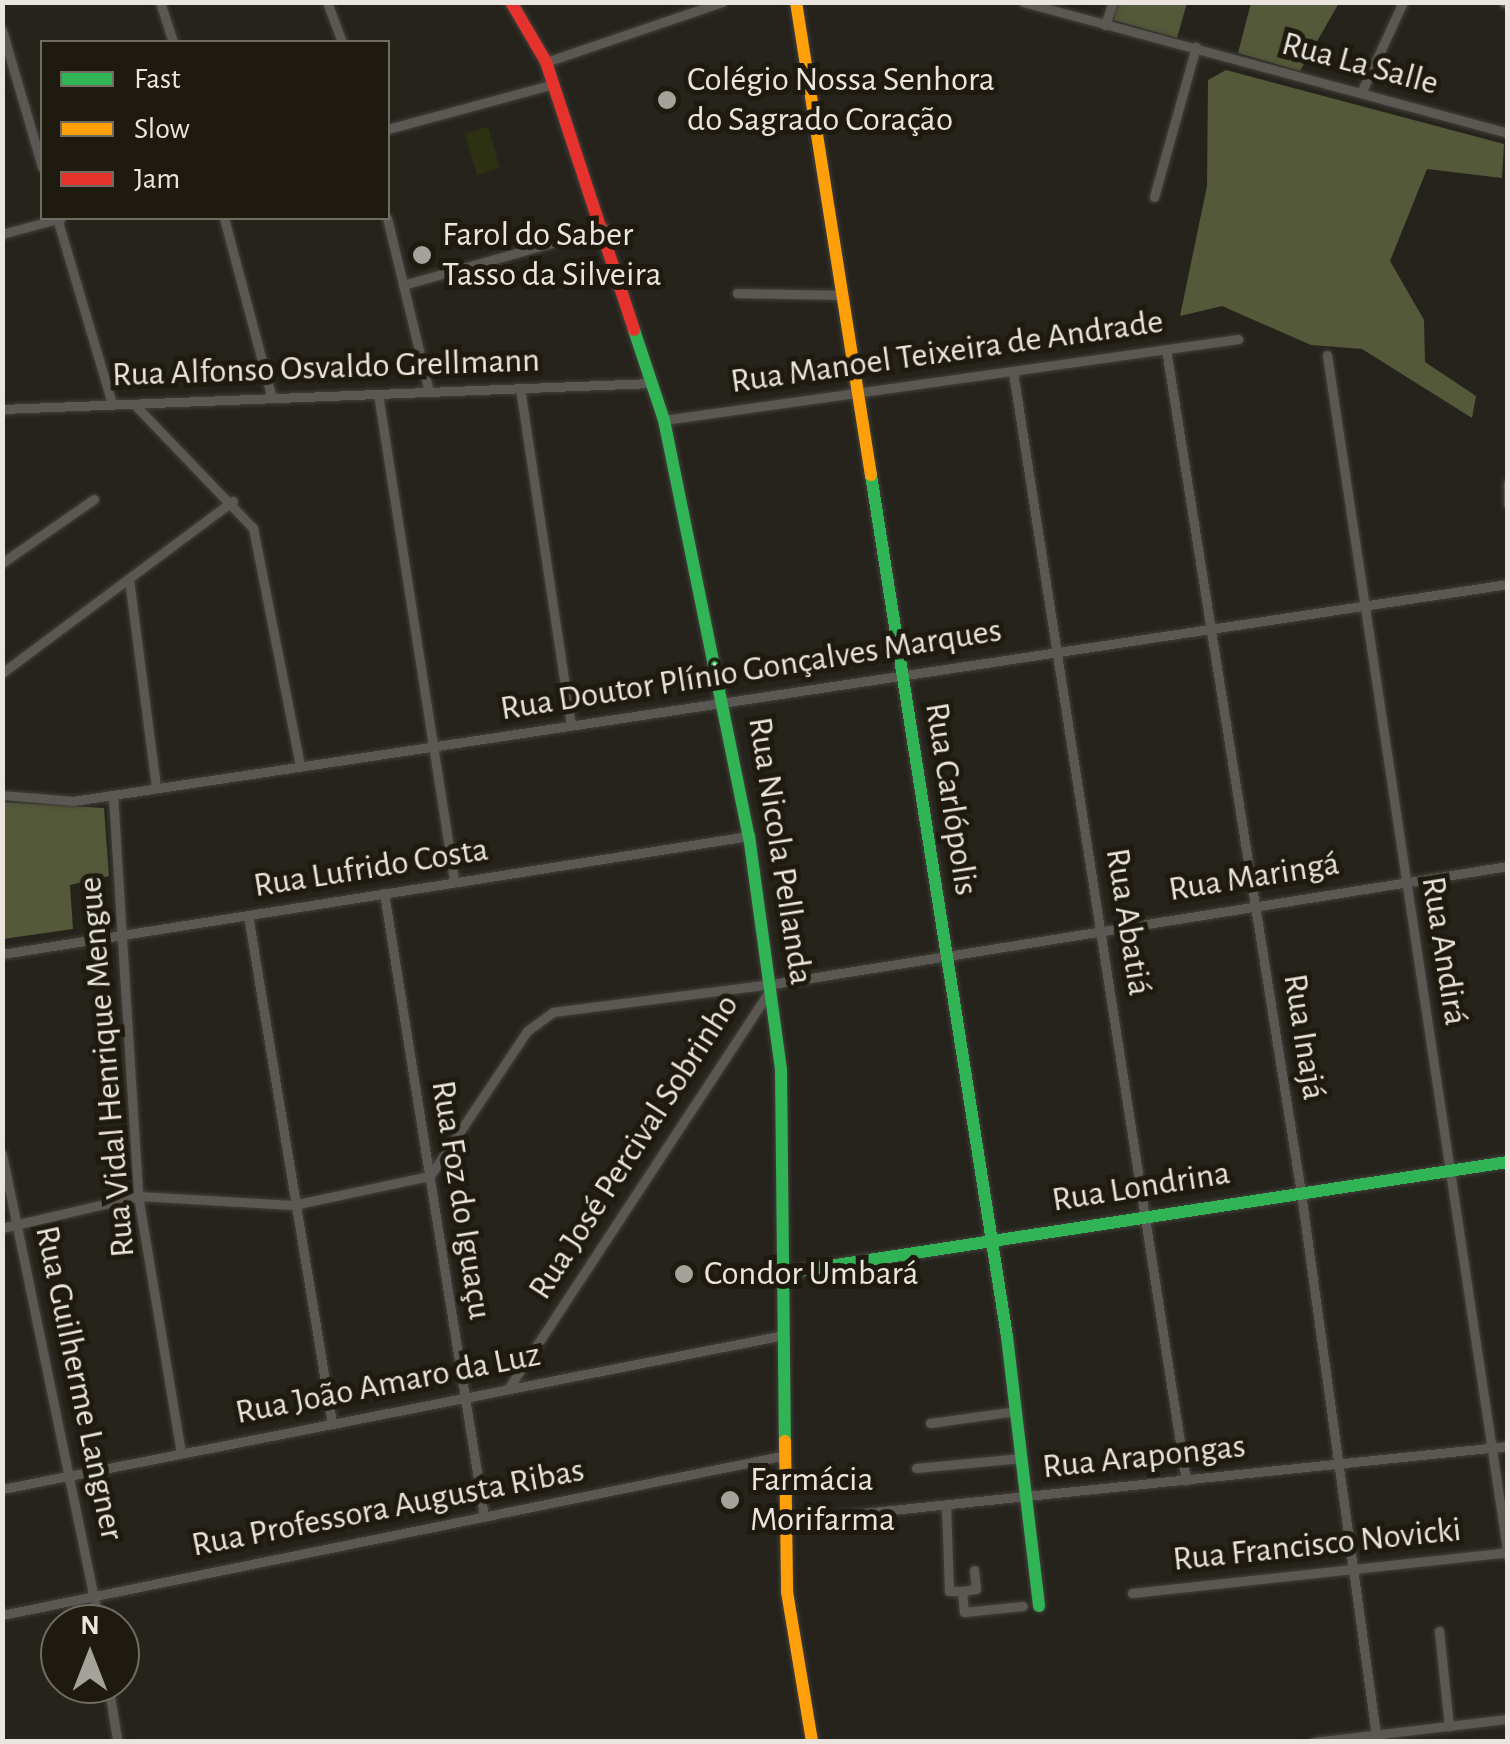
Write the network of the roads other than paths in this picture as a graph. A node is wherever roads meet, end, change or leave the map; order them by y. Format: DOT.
graph roads {
  1 [pos="160,2"];
  2 [pos="327,2"];
  3 [pos="511,2"];
  4 [pos="722,2"];
  5 [pos="796,2"];
  6 [pos="1024,2"];
  7 [pos="1112,2"];
  8 [pos="1403,2"];
  9 [pos="1105,25"];
  10 [pos="2,30"];
  11 [pos="173,40"];
  12 [pos="341,40"];
  13 [pos="1196,47"];
  14 [pos="546,62"];
  15 [pos="554,84"];
  16 [pos="1361,93"];
  17 [pos="390,129"];
  18 [pos="1508,133"];
  19 [pos="40,160"];
  20 [pos="1154,198"];
  21 [pos="52,220"];
  22 [pos="60,220"];
  23 [pos="225,220"];
  24 [pos="387,220"];
  25 [pos="604,228"];
  26 [pos="2,234"];
  27 [pos="403,286"];
  28 [pos="737,294"];
  29 [pos="842,295"];
  30 [pos="1238,339"];
  31 [pos="1166,349"];
  32 [pos="1328,355"];
  33 [pos="1013,372"];
  34 [pos="652,383"];
  35 [pos="520,388"];
  36 [pos="857,390"];
  37 [pos="430,392"];
  38 [pos="378,394"];
  39 [pos="272,398"];
  40 [pos="112,404"];
  41 [pos="134,404"];
  42 [pos="2,409"];
  43 [pos="664,420"];
  44 [pos="1508,483"];
  45 [pos="94,498"];
  46 [pos="233,501"];
  47 [pos="1508,504"];
  48 [pos="2,564"];
  49 [pos="128,579"];
  50 [pos="1508,584"];
  51 [pos="1364,602"];
  52 [pos="1212,628"];
  53 [pos="1057,651"];
  54 [pos="2,673"];
  55 [pos="902,675"];
  56 [pos="724,702"];
  57 [pos="572,725"];
  58 [pos="435,746"];
  59 [pos="300,766"];
  60 [pos="156,788"];
  61 [pos="2,795"];
  62 [pos="114,795"];
  63 [pos="749,836"];
  64 [pos="1508,866"];
  65 [pos="454,882"];
  66 [pos="1405,882"];
  67 [pos="384,893"];
  68 [pos="1255,905"];
  69 [pos="248,915"];
  70 [pos="1102,928"];
  71 [pos="125,935"];
  72 [pos="944,952"];
  73 [pos="2,954"];
  74 [pos="773,985"];
  75 [pos="2,1154"];
  76 [pos="1508,1162"];
  77 [pos="1453,1170"];
  78 [pos="430,1176"];
  79 [pos="1301,1193"];
  80 [pos="138,1196"];
  81 [pos="293,1204"];
  82 [pos="1148,1216"];
  83 [pos="17,1224"];
  84 [pos="2,1228"];
  85 [pos="992,1240"];
  86 [pos="784,1273"];
  87 [pos="784,1335"];
  88 [pos="508,1390"];
  89 [pos="465,1398"];
  90 [pos="1017,1411"];
  91 [pos="332,1424"];
  92 [pos="930,1424"];
  93 [pos="1508,1446"];
  94 [pos="1494,1448"];
  95 [pos="181,1452"];
  96 [pos="786,1455"];
  97 [pos="1022,1458"];
  98 [pos="1342,1462"];
  99 [pos="916,1468"];
  100 [pos="70,1476"];
  101 [pos="1186,1482"];
  102 [pos="2,1488"];
  103 [pos="1027,1497"];
  104 [pos="946,1505"];
  105 [pos="484,1516"];
  106 [pos="786,1521"];
  107 [pos="1507,1554"];
  108 [pos="1354,1568"];
  109 [pos="974,1570"];
  110 [pos="962,1590"];
  111 [pos="1132,1593"];
  112 [pos="95,1596"];
  113 [pos="96,1604"];
  114 [pos="1023,1606"];
  115 [pos="1038,1606"];
  116 [pos="2,1615"];
  117 [pos="1439,1631"];
  118 [pos="111,1704"];
  119 [pos="1508,1719"];
  120 [pos="1449,1726"];
  121 [pos="1376,1735"];
  122 [pos="117,1739"];
  123 [pos="812,1742"];
  124 [pos="1314,1742"];
  1 -- 11 [label="street"];
  2 -- 12 [label="street"];
  3 -- 14 [label="street, Rua Nicola Pellanda"];
  4 -- 14 [label="street"];
  5 -- 29 [label="street, Rua Carlópolis"];
  6 -- 9 [label="street, Rua La Salle"];
  7 -- 9 [label="street"];
  8 -- 16 [label="street"];
  9 -- 13 [label="street, Rua La Salle"];
  10 -- 19 [label="street"];
  13 -- 16 [label="street, Rua La Salle"];
  13 -- 20 [label="street"];
  14 -- 15 [label="street, Rua Nicola Pellanda"];
  15 -- 17 [label="street"];
  15 -- 25 [label="street, Rua Nicola Pellanda"];
  16 -- 18 [label="street, Rua La Salle"];
  21 -- 26 [label="street"];
  22 -- 40 [label="street"];
  23 -- 39 [label="street"];
  24 -- 27 [label="street"];
  25 -- 27 [label="street"];
  25 -- 34 [label="street, Rua Nicola Pellanda"];
  27 -- 37 [label="street"];
  28 -- 29 [label="street"];
  29 -- 36 [label="street, Rua Carlópolis"];
  30 -- 31 [label="street, Rua Manoel Teixeira de Andrade"];
  31 -- 33 [label="street, Rua Manoel Teixeira de Andrade"];
  31 -- 52 [label="street, Rua Inajá"];
  32 -- 51 [label="street, Rua Andirá"];
  33 -- 36 [label="street, Rua Manoel Teixeira de Andrade"];
  33 -- 53 [label="street, Rua Abatiá"];
  34 -- 35 [label="street, Rua Alfonso Osvaldo Grellmann"];
  34 -- 43 [label="street, Rua Nicola Pellanda"];
  35 -- 37 [label="street, Rua Alfonso Osvaldo Grellmann"];
  35 -- 57 [label="street"];
  36 -- 43 [label="street, Rua Manoel Teixeira de Andrade"];
  36 -- 55 [label="street, Rua Carlópolis"];
  37 -- 38 [label="street, Rua Alfonso Osvaldo Grellmann"];
  38 -- 39 [label="street, Rua Alfonso Osvaldo Grellmann"];
  38 -- 58 [label="street"];
  39 -- 41 [label="street, Rua Alfonso Osvaldo Grellmann"];
  40 -- 41 [label="street, Rua Alfonso Osvaldo Grellmann"];
  40 -- 42 [label="street, Rua Alfonso Osvaldo Grellmann"];
  41 -- 46 [label="street"];
  43 -- 56 [label="street, Rua Nicola Pellanda"];
  44 -- 47 [label="street"];
  45 -- 48 [label="street"];
  46 -- 49 [label="street"];
  46 -- 59 [label="street"];
  49 -- 54 [label="street"];
  49 -- 60 [label="street"];
  50 -- 51 [label="street, Rua Doutor Plínio Gonçalves Marques"];
  51 -- 52 [label="street, Rua Doutor Plínio Gonçalves Marques"];
  51 -- 66 [label="street, Rua Andirá"];
  52 -- 53 [label="street, Rua Doutor Plínio Gonçalves Marques"];
  52 -- 68 [label="street, Rua Inajá"];
  53 -- 55 [label="street, Rua Doutor Plínio Gonçalves Marques"];
  53 -- 70 [label="street, Rua Abatiá"];
  55 -- 56 [label="street, Rua Doutor Plínio Gonçalves Marques"];
  55 -- 72 [label="street, Rua Carlópolis"];
  56 -- 57 [label="street, Rua Doutor Plínio Gonçalves Marques"];
  56 -- 63 [label="street, Rua Nicola Pellanda"];
  57 -- 58 [label="street, Rua Doutor Plínio Gonçalves Marques"];
  58 -- 59 [label="street, Rua Doutor Plínio Gonçalves Marques"];
  58 -- 65 [label="street"];
  59 -- 60 [label="street, Rua Doutor Plínio Gonçalves Marques"];
  60 -- 62 [label="street, Rua Doutor Plínio Gonçalves Marques"];
  61 -- 62 [label="street, Rua Doutor Plínio Gonçalves Marques"];
  62 -- 71 [label="street, Rua Vidal Henrique Mengue"];
  63 -- 65 [label="street, Rua Lufrido Costa"];
  63 -- 74 [label="street, Rua Nicola Pellanda"];
  64 -- 66 [label="street, Rua Maringá"];
  65 -- 67 [label="street, Rua Lufrido Costa"];
  66 -- 68 [label="street, Rua Maringá"];
  66 -- 77 [label="street, Rua Andirá"];
  67 -- 69 [label="street, Rua Lufrido Costa"];
  67 -- 78 [label="street, Rua Foz do Iguaçu"];
  68 -- 70 [label="street, Rua Maringá"];
  68 -- 79 [label="street, Rua Inajá"];
  69 -- 71 [label="street, Rua Lufrido Costa"];
  69 -- 81 [label="street"];
  70 -- 72 [label="street, Rua Maringá"];
  70 -- 82 [label="street, Rua Abatiá"];
  71 -- 73 [label="street, Rua Lufrido Costa"];
  71 -- 80 [label="street, Rua Vidal Henrique Mengue"];
  72 -- 74 [label="street, Rua Maringá"];
  72 -- 85 [label="street, Rua Carlópolis"];
  74 -- 78 [label="street, Rua Maringá"];
  74 -- 86 [label="street, Rua Nicola Pellanda"];
  74 -- 88 [label="street, Rua José Percival Sobrinho"];
  75 -- 83 [label="street, Rua Guilherme Langner"];
  76 -- 77 [label="street, Rua Londrina"];
  77 -- 79 [label="street, Rua Londrina"];
  77 -- 94 [label="street, Rua Andirá"];
  78 -- 81 [label="street"];
  78 -- 89 [label="street, Rua Foz do Iguaçu"];
  79 -- 82 [label="street, Rua Londrina"];
  79 -- 98 [label="street, Rua Inajá"];
  80 -- 81 [label="street"];
  80 -- 83 [label="street"];
  80 -- 95 [label="street, Rua Vidal Henrique Mengue"];
  81 -- 91 [label="street"];
  82 -- 85 [label="street, Rua Londrina"];
  82 -- 101 [label="street, Rua Abatiá"];
  83 -- 84 [label="street"];
  83 -- 100 [label="street, Rua Guilherme Langner"];
  85 -- 86 [label="street, Rua Londrina"];
  85 -- 90 [label="street, Rua Carlópolis"];
  86 -- 87 [label="street, Rua Nicola Pellanda"];
  87 -- 88 [label="street, Rua João Amaro da Luz"];
  87 -- 96 [label="street, Rua Nicola Pellanda"];
  88 -- 89 [label="street, Rua João Amaro da Luz"];
  89 -- 91 [label="street, Rua João Amaro da Luz"];
  89 -- 105 [label="street, Rua Foz do Iguaçu"];
  90 -- 92 [label="street"];
  90 -- 97 [label="street, Rua Carlópolis"];
  91 -- 95 [label="street, Rua João Amaro da Luz"];
  93 -- 94 [label="street, Rua Arapongas"];
  94 -- 98 [label="street, Rua Arapongas"];
  94 -- 107 [label="street, Rua Andirá"];
  95 -- 100 [label="street, Rua João Amaro da Luz"];
  96 -- 105 [label="street, Rua Professora Augusta Ribas"];
  96 -- 106 [label="street, Rua Nicola Pellanda"];
  97 -- 99 [label="street"];
  97 -- 103 [label="street, Rua Carlópolis"];
  98 -- 101 [label="street, Rua Arapongas"];
  98 -- 108 [label="street, Rua Inajá"];
  100 -- 102 [label="street, Rua João Amaro da Luz"];
  100 -- 112 [label="street, Rua Guilherme Langner"];
  101 -- 103 [label="street, Rua Arapongas"];
  103 -- 104 [label="street, Rua Arapongas"];
  103 -- 115 [label="street, Rua Carlópolis"];
  104 -- 106 [label="street, Rua Arapongas"];
  104 -- 110 [label="street"];
  105 -- 112 [label="street, Rua Professora Augusta Ribas"];
  106 -- 123 [label="street, Rua Nicola Pellanda"];
  107 -- 108 [label="street, Rua Francisco Novicki"];
  108 -- 111 [label="street, Rua Francisco Novicki"];
  108 -- 121 [label="street, Rua Inajá"];
  109 -- 110 [label="street"];
  110 -- 114 [label="street"];
  112 -- 113 [label="street, Rua Guilherme Langner"];
  112 -- 116 [label="street, Rua Professora Augusta Ribas"];
  117 -- 120 [label="street"];
  118 -- 122 [label="street"];
  119 -- 120 [label="street"];
  120 -- 121 [label="street"];
  121 -- 124 [label="street"];
}
